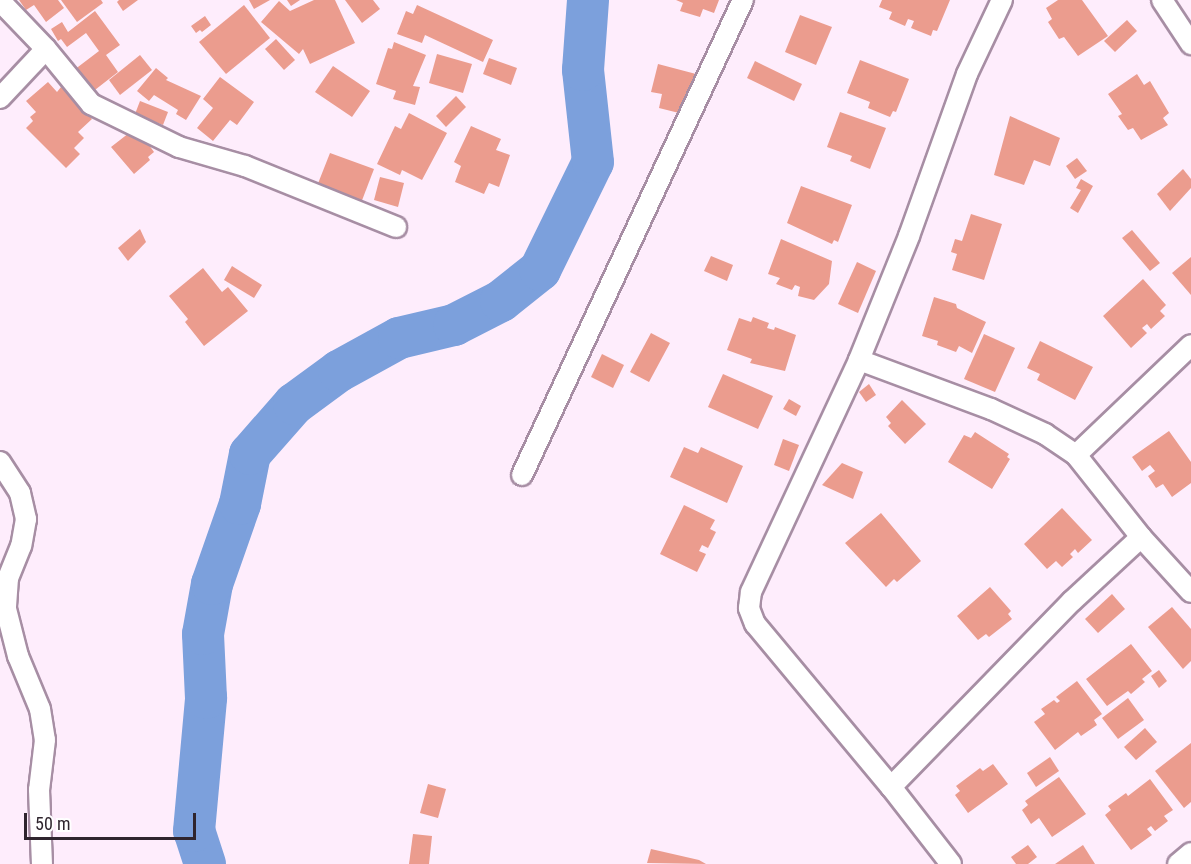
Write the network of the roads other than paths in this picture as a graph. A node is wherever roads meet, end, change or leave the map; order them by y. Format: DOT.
graph roads {
  1 [pos="743,0"];
  2 [pos="1002,0"];
  3 [pos="1162,0"];
  4 [pos="0,1"];
  5 [pos="1191,44"];
  6 [pos="46,49"];
  7 [pos="0,98"];
  8 [pos="396,227"];
  9 [pos="1191,345"];
  10 [pos="859,360"];
  11 [pos="1076,455"];
  12 [pos="0,462"];
  13 [pos="522,475"];
  14 [pos="1142,537"];
  15 [pos="1191,592"];
  16 [pos="891,787"];
  17 [pos="1191,853"];
  18 [pos="42,864"];
  19 [pos="951,864"];
  20 [pos="1178,864"];
  1 -- 13 [label="street"];
  2 -- 10 [label="street"];
  3 -- 5 [label="street"];
  4 -- 6 [label="street"];
  6 -- 7 [label="street"];
  6 -- 8 [label="street"];
  9 -- 11 [label="street"];
  10 -- 11 [label="street"];
  10 -- 16 [label="street"];
  11 -- 14 [label="street"];
  12 -- 18 [label="street"];
  14 -- 15 [label="street"];
  14 -- 16 [label="street"];
  16 -- 19 [label="street"];
  17 -- 20 [label="street"];
}
